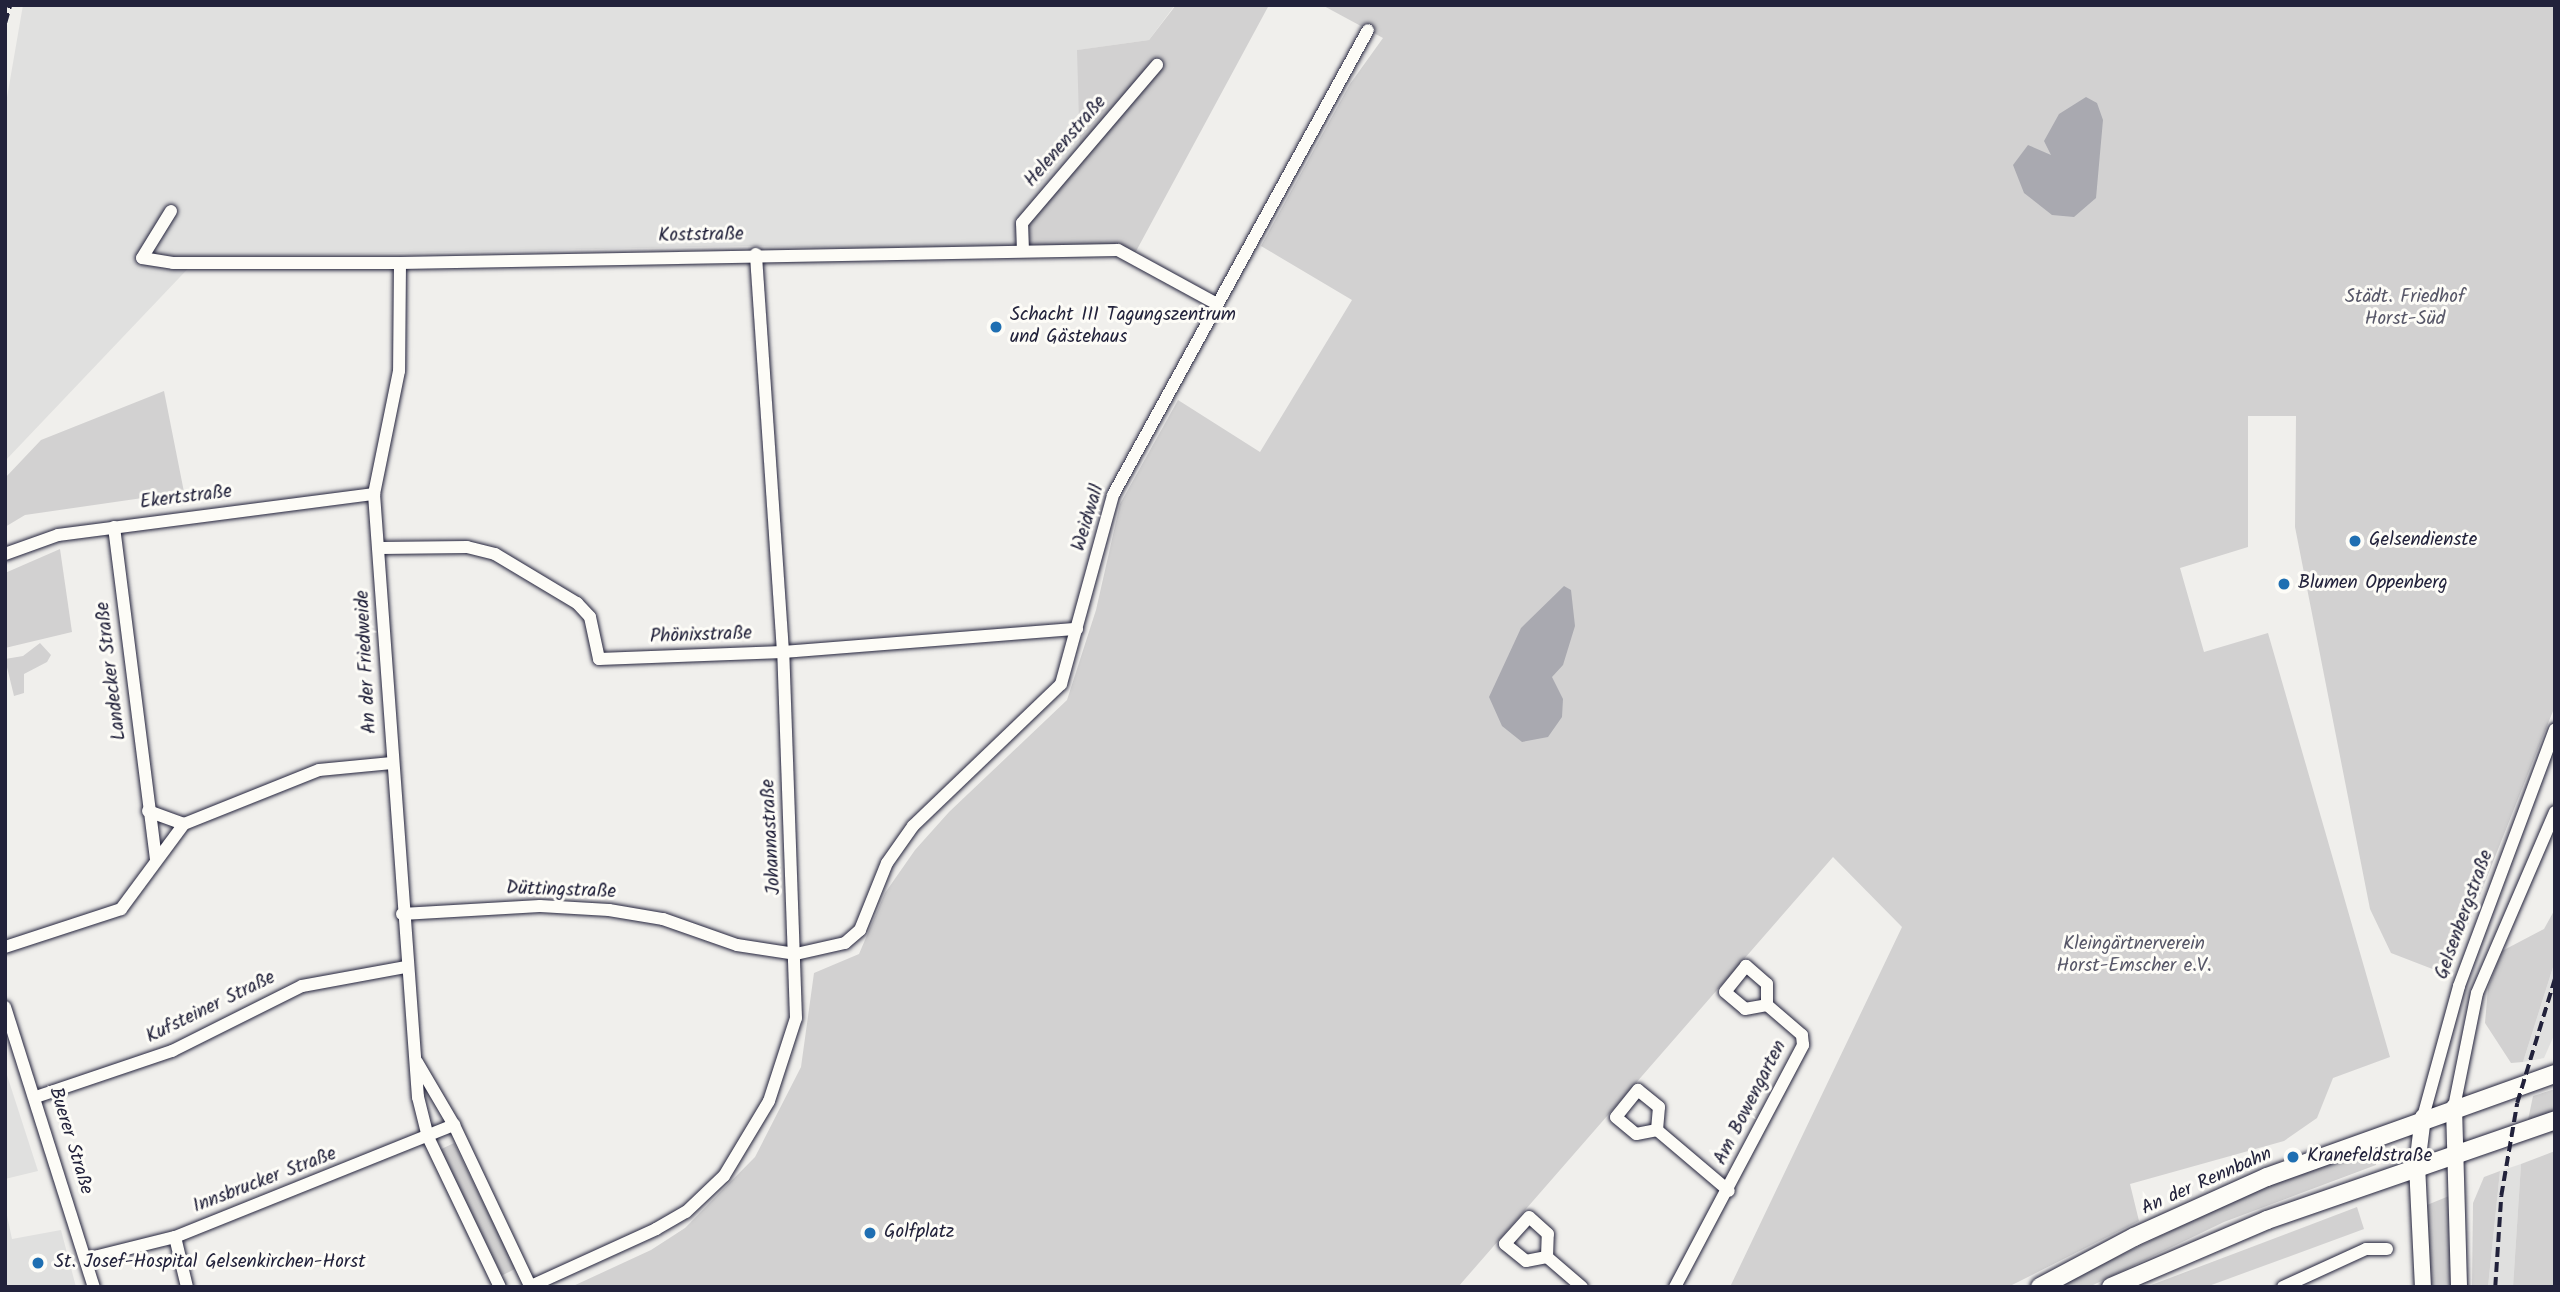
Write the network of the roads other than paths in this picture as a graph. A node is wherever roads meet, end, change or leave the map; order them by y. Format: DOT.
graph roads {
  1 [pos="1368,30"];
  2 [pos="1157,65"];
  3 [pos="171,211"];
  4 [pos="1023,251"];
  5 [pos="756,254"];
  6 [pos="400,263"];
  7 [pos="1217,304"];
  8 [pos="374,494"];
  9 [pos="114,527"];
  10 [pos="380,548"];
  11 [pos="5,554"];
  12 [pos="1077,629"];
  13 [pos="783,652"];
  14 [pos="2555,729"];
  15 [pos="392,763"];
  16 [pos="148,811"];
  17 [pos="2555,811"];
  18 [pos="184,824"];
  19 [pos="156,859"];
  20 [pos="402,914"];
  21 [pos="5,947"];
  22 [pos="796,954"];
  23 [pos="407,967"];
  24 [pos="1767,1005"];
  25 [pos="5,1007"];
  26 [pos="415,1060"];
  27 [pos="2555,1074"];
  28 [pos="36,1097"];
  29 [pos="2454,1107"];
  30 [pos="2423,1117"];
  31 [pos="2555,1120"];
  32 [pos="454,1125"];
  33 [pos="1657,1130"];
  34 [pos="428,1137"];
  35 [pos="2455,1152"];
  36 [pos="2417,1165"];
  37 [pos="1729,1191"];
  38 [pos="175,1237"];
  39 [pos="2387,1249"];
  40 [pos="1547,1257"];
  41 [pos="86,1259"];
  42 [pos="536,1285"];
  43 [pos="94,1287"];
  44 [pos="187,1287"];
  45 [pos="500,1287"];
  46 [pos="1582,1287"];
  47 [pos="1675,1287"];
  48 [pos="2040,1287"];
  49 [pos="2111,1287"];
  50 [pos="2283,1287"];
  51 [pos="2423,1287"];
  52 [pos="2459,1287"];
  1 -- 7 [label="street, Weidwall"];
  2 -- 4 [label="street, Helenenstraße"];
  3 -- 6 [label="street, Koststraße"];
  4 -- 5 [label="street, Koststraße"];
  4 -- 7 [label="street, Koststraße"];
  5 -- 6 [label="street, Koststraße"];
  5 -- 13 [label="street, Johannastraße"];
  6 -- 8 [label="street, An der Friedweide"];
  7 -- 12 [label="street, Weidwall"];
  8 -- 9 [label="street, Ekertstraße"];
  8 -- 10 [label="street, An der Friedweide"];
  9 -- 11 [label="street, Ekertstraße"];
  9 -- 16 [label="street, Landecker Straße"];
  10 -- 13 [label="street, Phönixstraße"];
  10 -- 15 [label="street, An der Friedweide"];
  12 -- 13 [label="street, Phönixstraße"];
  12 -- 22 [label="street, Weidwall"];
  13 -- 22 [label="street, Johannastraße"];
  14 -- 30 [label="street, Gelsenbergstraße"];
  15 -- 18 [label="street"];
  15 -- 20 [label="street, An der Friedweide"];
  16 -- 18 [label="street"];
  16 -- 19 [label="street, Landecker Straße"];
  17 -- 29 [label="street, Gelsenbergstraße"];
  18 -- 19 [label="street"];
  19 -- 21 [label="street"];
  20 -- 22 [label="street, Düttingstraße"];
  20 -- 23 [label="street, An der Friedweide"];
  22 -- 42 [label="street, Johannastraße"];
  23 -- 26 [label="street, An der Friedweide"];
  23 -- 28 [label="street, Kufsteiner Straße"];
  24 -- 37 [label="street, Am Bowengarten"];
  25 -- 28 [label="street, Buerer Straße"];
  26 -- 32 [label="street, An der Friedweide"];
  26 -- 34 [label="street, An der Friedweide"];
  27 -- 29 [label="main road, An der Rennbahn"];
  28 -- 41 [label="street, Buerer Straße"];
  29 -- 30 [label="main road, An der Rennbahn"];
  29 -- 35 [label="street"];
  30 -- 36 [label="street"];
  30 -- 48 [label="main road, An der Rennbahn"];
  31 -- 35 [label="main road"];
  32 -- 34 [label="street, Innsbrucker Straße"];
  32 -- 42 [label="street, An der Friedweide"];
  33 -- 37 [label="street, Am Bowengarten"];
  34 -- 38 [label="street, Innsbrucker Straße"];
  34 -- 45 [label="street, An der Friedweide"];
  35 -- 36 [label="main road"];
  35 -- 52 [label="street"];
  36 -- 49 [label="main road"];
  36 -- 51 [label="street"];
  37 -- 47 [label="street, Am Bowengarten"];
  38 -- 41 [label="street, Innsbrucker Straße"];
  38 -- 44 [label="street"];
  39 -- 50 [label="street"];
  40 -- 46 [label="street"];
  41 -- 43 [label="street, Buerer Straße"];
}
